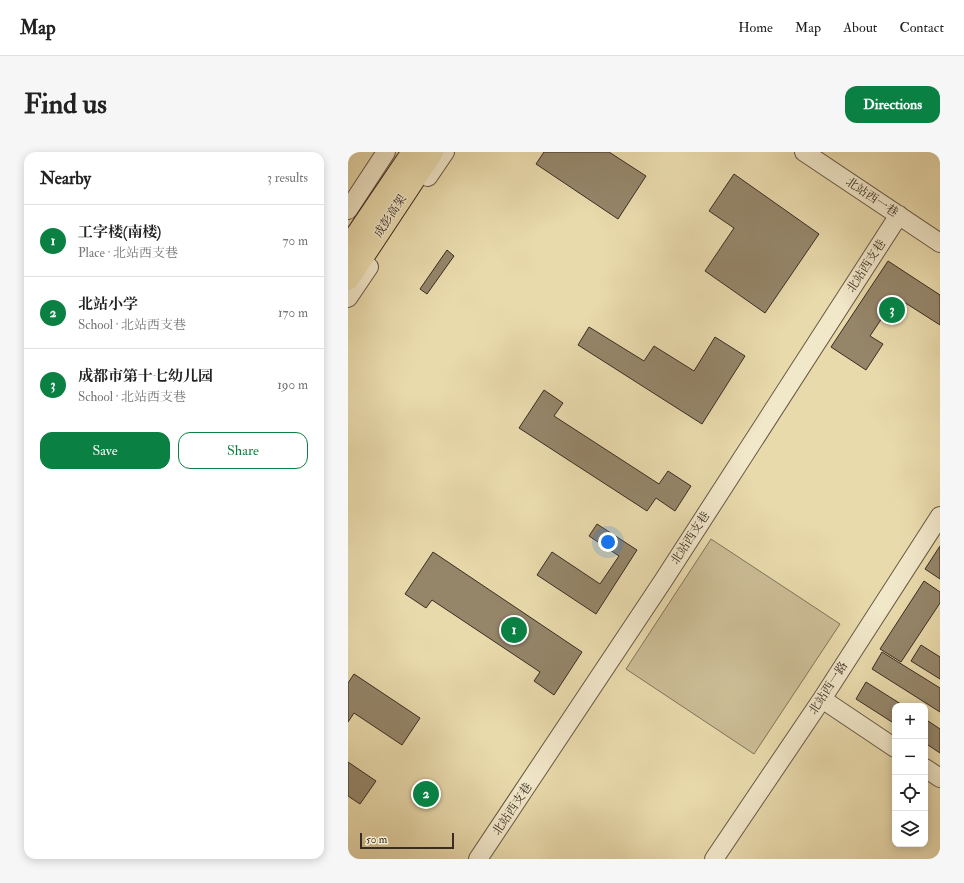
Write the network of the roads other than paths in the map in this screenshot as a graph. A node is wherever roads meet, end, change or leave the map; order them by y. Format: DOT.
graph roads {
  1 [pos="386,152"];
  2 [pos="413,152"];
  3 [pos="432,152"];
  4 [pos="445,152"];
  5 [pos="804,152"];
  6 [pos="348,210"];
  7 [pos="899,215"];
  8 [pos="940,243"];
  9 [pos="348,248"];
  10 [pos="348,279"];
  11 [pos="348,298"];
  12 [pos="940,516"];
  13 [pos="822,699"];
  14 [pos="892,746"];
  15 [pos="928,770"];
  16 [pos="940,778"];
  17 [pos="478,859"];
  18 [pos="714,859"];
  1 -- 6 [label="street"];
  2 -- 9 [label="highway, 成彭高架"];
  3 -- 10 [label="highway, 成彭高架"];
  4 -- 11 [label="street"];
  5 -- 7 [label="street, 北站西一巷"];
  7 -- 8 [label="street, 北站西一巷"];
  7 -- 17 [label="street, 北站西支巷"];
  12 -- 13 [label="street, 北站西一路"];
  13 -- 14 [label="street"];
  13 -- 18 [label="street, 北站西一路"];
  15 -- 16 [label="street"];
}
